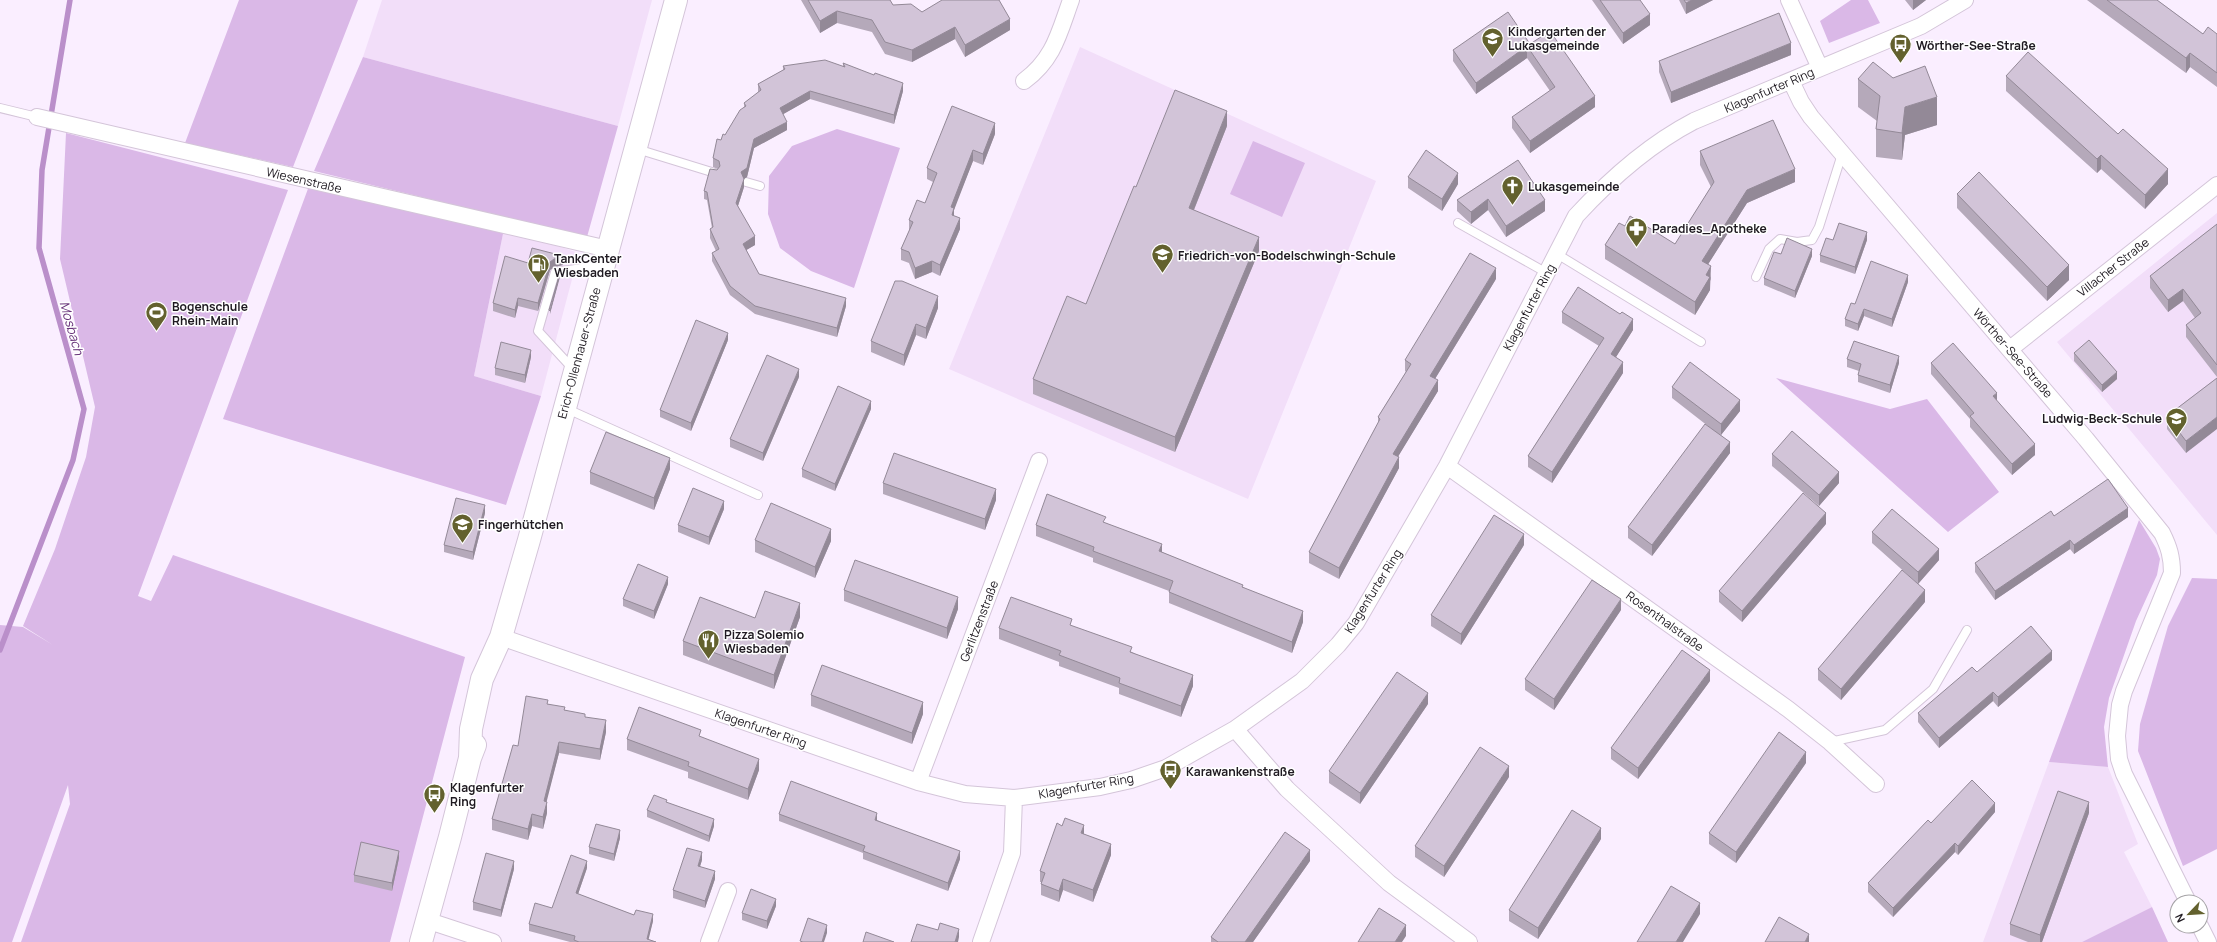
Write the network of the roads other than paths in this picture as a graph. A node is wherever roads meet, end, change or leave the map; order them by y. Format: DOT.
graph roads {
  1 [pos="676,0"];
  2 [pos="1071,0"];
  3 [pos="1789,0"];
  4 [pos="1965,0"];
  5 [pos="1820,68"];
  6 [pos="1024,81"];
  7 [pos="1790,81"];
  8 [pos="0,108"];
  9 [pos="37,117"];
  10 [pos="635,149"];
  11 [pos="1842,154"];
  12 [pos="715,173"];
  13 [pos="746,182"];
  14 [pos="2217,185"];
  15 [pos="760,186"];
  16 [pos="1458,223"];
  17 [pos="1557,254"];
  18 [pos="606,257"];
  19 [pos="1547,273"];
  20 [pos="1756,277"];
  21 [pos="1701,342"];
  22 [pos="2010,349"];
  23 [pos="575,371"];
  24 [pos="565,407"];
  25 [pos="1039,461"];
  26 [pos="1447,466"];
  27 [pos="758,495"];
  28 [pos="1967,630"];
  29 [pos="501,637"];
  30 [pos="1235,729"];
  31 [pos="1830,742"];
  32 [pos="918,782"];
  33 [pos="1876,784"];
  34 [pos="1014,798"];
  35 [pos="728,891"];
  36 [pos="2184,894"];
  37 [pos="426,920"];
  38 [pos="421,942"];
  39 [pos="493,942"];
  40 [pos="710,942"];
  41 [pos="981,942"];
  42 [pos="1469,942"];
  1 -- 10 [label="street, Erich-Ollenhauer-Straße"];
  2 -- 6 [label="street"];
  3 -- 5 [label="street"];
  4 -- 5 [label="street, Klagenfurter Ring"];
  5 -- 7 [label="street, Klagenfurter Ring"];
  7 -- 11 [label="street, Wörther-See-Straße"];
  7 -- 17 [label="street, Klagenfurter Ring"];
  8 -- 9 [label="lane, Wiesenstraße"];
  9 -- 18 [label="street, Wiesenstraße"];
  10 -- 12 [label="lane"];
  10 -- 18 [label="street, Erich-Ollenhauer-Straße"];
  11 -- 20 [label="lane"];
  11 -- 22 [label="street, Wörther-See-Straße"];
  13 -- 15 [label="lane"];
  14 -- 22 [label="street, Villacher Straße"];
  16 -- 19 [label="lane"];
  17 -- 19 [label="street, Klagenfurter Ring"];
  17 -- 21 [label="lane"];
  18 -- 23 [label="street, Erich-Ollenhauer-Straße"];
  18 -- 23 [label="lane"];
  19 -- 26 [label="street, Klagenfurter Ring"];
  22 -- 36 [label="street, Wörther-See-Straße"];
  23 -- 24 [label="street, Erich-Ollenhauer-Straße"];
  24 -- 27 [label="lane"];
  24 -- 29 [label="street, Erich-Ollenhauer-Straße"];
  25 -- 32 [label="street, Gerlitzenstraße"];
  26 -- 30 [label="street, Klagenfurter Ring"];
  26 -- 31 [label="street, Rosenthalstraße"];
  28 -- 31 [label="lane"];
  29 -- 32 [label="street, Klagenfurter Ring"];
  29 -- 37 [label="street, Erich-Ollenhauer-Straße"];
  30 -- 34 [label="street, Klagenfurter Ring"];
  30 -- 42 [label="street"];
  31 -- 33 [label="street, Rosenthalstraße"];
  32 -- 34 [label="street, Klagenfurter Ring"];
  34 -- 41 [label="street"];
  35 -- 40 [label="street"];
  37 -- 38 [label="street, Erich-Ollenhauer-Straße"];
  37 -- 39 [label="street"];
}
